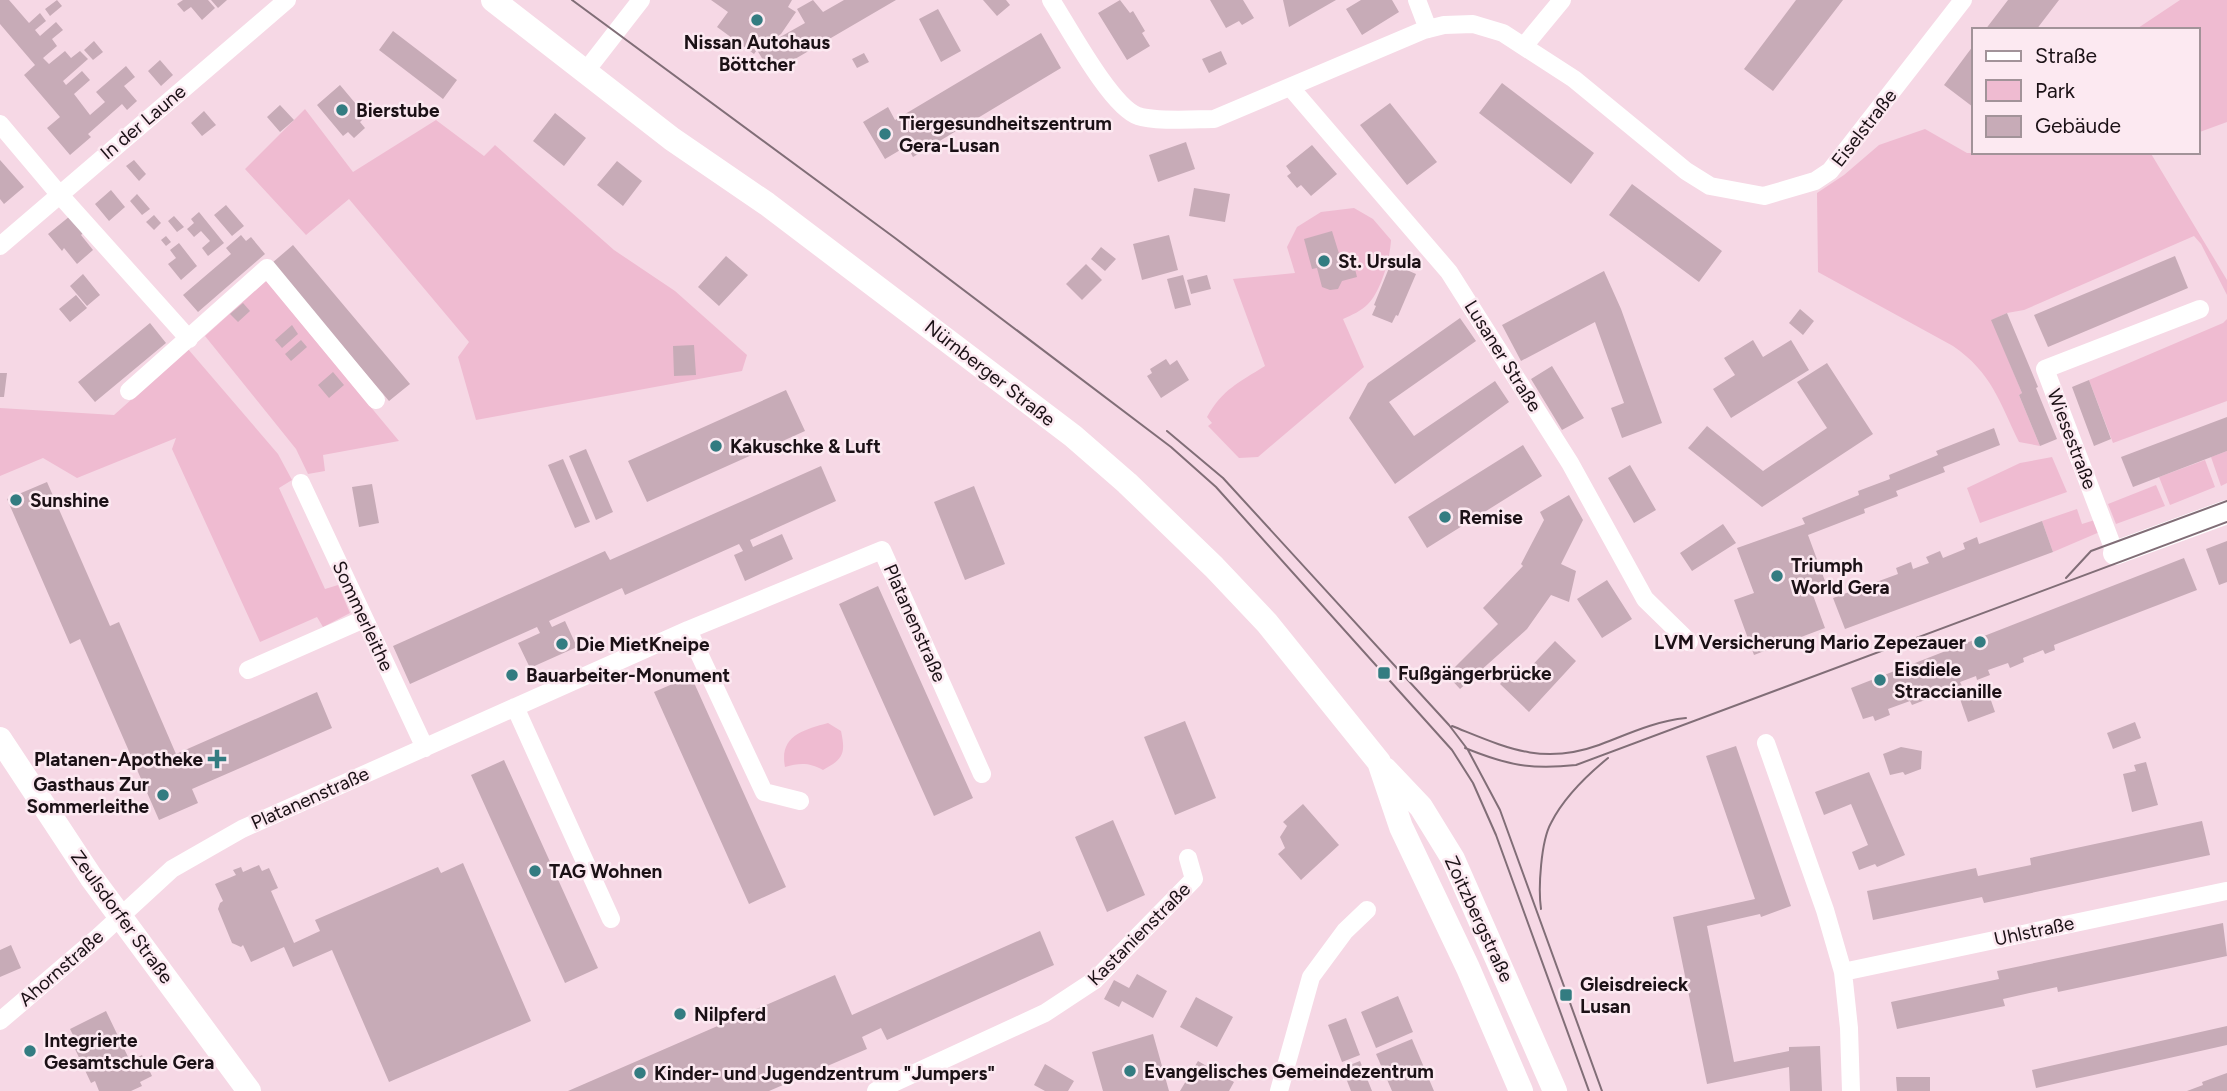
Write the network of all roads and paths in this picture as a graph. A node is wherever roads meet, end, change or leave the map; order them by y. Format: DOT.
graph roads {
  1 [pos="287,0"];
  2 [pos="494,0"];
  3 [pos="641,0"];
  4 [pos="1051,0"];
  5 [pos="1418,0"];
  6 [pos="1562,0"];
  7 [pos="1962,0"];
  8 [pos="1428,29"];
  9 [pos="1524,46"];
  10 [pos="585,72"];
  11 [pos="1291,88"];
  12 [pos="0,124"];
  13 [pos="59,194"];
  14 [pos="0,246"];
  15 [pos="2200,309"];
  16 [pos="189,339"];
  17 [pos="129,391"];
  18 [pos="376,400"];
  19 [pos="301,483"];
  20 [pos="2227,512"];
  21 [pos="2115,552"];
  22 [pos="364,619"];
  23 [pos="688,630"];
  24 [pos="1689,642"];
  25 [pos="248,670"];
  26 [pos="515,707"];
  27 [pos="0,740"];
  28 [pos="1766,743"];
  29 [pos="425,748"];
  30 [pos="1379,762"];
  31 [pos="982,774"];
  32 [pos="800,801"];
  33 [pos="1401,827"];
  34 [pos="1188,858"];
  35 [pos="2226,891"];
  36 [pos="1367,910"];
  37 [pos="121,915"];
  38 [pos="611,919"];
  39 [pos="1843,972"];
  40 [pos="0,1021"];
  41 [pos="249,1091"];
  42 [pos="876,1091"];
  43 [pos="1279,1091"];
  44 [pos="1521,1091"];
  45 [pos="1555,1091"];
  46 [pos="1852,1091"];
  1 -- 13 [label="street, In der Laune"];
  2 -- 10 [label="main road, Nürnberger Straße"];
  3 -- 10 [label="street"];
  4 -- 11 [label="street"];
  5 -- 8 [label="street"];
  6 -- 9 [label="street"];
  7 -- 9 [label="street, Eiselstraße"];
  8 -- 9 [label="street, Eiselstraße"];
  8 -- 11 [label="street"];
  10 -- 30 [label="main road, Nürnberger Straße"];
  11 -- 24 [label="street, Lusaner Straße"];
  12 -- 13 [label="street"];
  13 -- 14 [label="street, In der Laune"];
  13 -- 16 [label="street"];
  15 -- 21 [label="street, Wiesestraße"];
  16 -- 17 [label="street"];
  16 -- 18 [label="street"];
  19 -- 22 [label="street, Sommerleithe"];
  20 -- 21 [label="main road, Wiesestraße"];
  22 -- 25 [label="street"];
  22 -- 29 [label="street, Sommerleithe"];
  23 -- 26 [label="street, Platanenstraße"];
  23 -- 31 [label="street, Platanenstraße"];
  23 -- 32 [label="street"];
  26 -- 29 [label="street, Platanenstraße"];
  26 -- 38 [label="street"];
  27 -- 37 [label="main road, Zeulsdorfer Straße"];
  28 -- 39 [label="street"];
  29 -- 37 [label="street, Platanenstraße"];
  30 -- 33 [label="main road, Nürnberger Straße"];
  30 -- 45 [label="main road, Zoitzbergstraße"];
  33 -- 44 [label="main road, Zoitzbergstraße"];
  34 -- 42 [label="street, Kastanienstraße"];
  35 -- 39 [label="street, Uhlstraße"];
  36 -- 43 [label="street"];
  37 -- 40 [label="street, Ahornstraße"];
  37 -- 41 [label="main road, Zeulsdorfer Straße"];
  39 -- 46 [label="street"];
}
